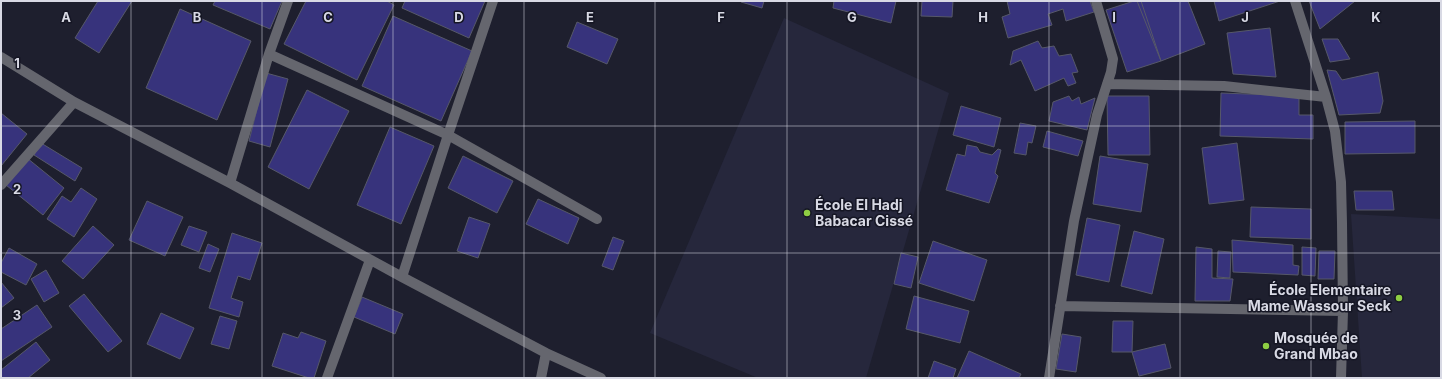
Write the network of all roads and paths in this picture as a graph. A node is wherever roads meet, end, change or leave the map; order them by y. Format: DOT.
graph roads {
  1 [pos="288,1"];
  2 [pos="493,1"];
  3 [pos="1096,1"];
  4 [pos="1296,1"];
  5 [pos="269,54"];
  6 [pos="1,57"];
  7 [pos="1107,84"];
  8 [pos="1326,97"];
  9 [pos="74,102"];
  10 [pos="448,135"];
  11 [pos="230,183"];
  12 [pos="1,185"];
  13 [pos="597,219"];
  14 [pos="370,260"];
  15 [pos="402,277"];
  16 [pos="1060,306"];
  17 [pos="1343,311"];
  18 [pos="546,353"];
  19 [pos="327,378"];
  20 [pos="541,378"];
  21 [pos="601,378"];
  22 [pos="1049,378"];
  23 [pos="1341,378"];
  1 -- 5 [label="street"];
  2 -- 10 [label="street"];
  3 -- 7 [label="street"];
  4 -- 8 [label="street"];
  5 -- 10 [label="street"];
  5 -- 11 [label="street"];
  6 -- 9 [label="street"];
  7 -- 8 [label="street"];
  7 -- 16 [label="street"];
  8 -- 17 [label="street"];
  9 -- 11 [label="street"];
  9 -- 12 [label="street"];
  10 -- 13 [label="street"];
  10 -- 15 [label="street"];
  11 -- 14 [label="street"];
  14 -- 15 [label="street"];
  14 -- 19 [label="street"];
  15 -- 18 [label="street"];
  16 -- 17 [label="street"];
  16 -- 22 [label="street"];
  17 -- 23 [label="street"];
  18 -- 20 [label="street"];
  18 -- 21 [label="street"];
}
